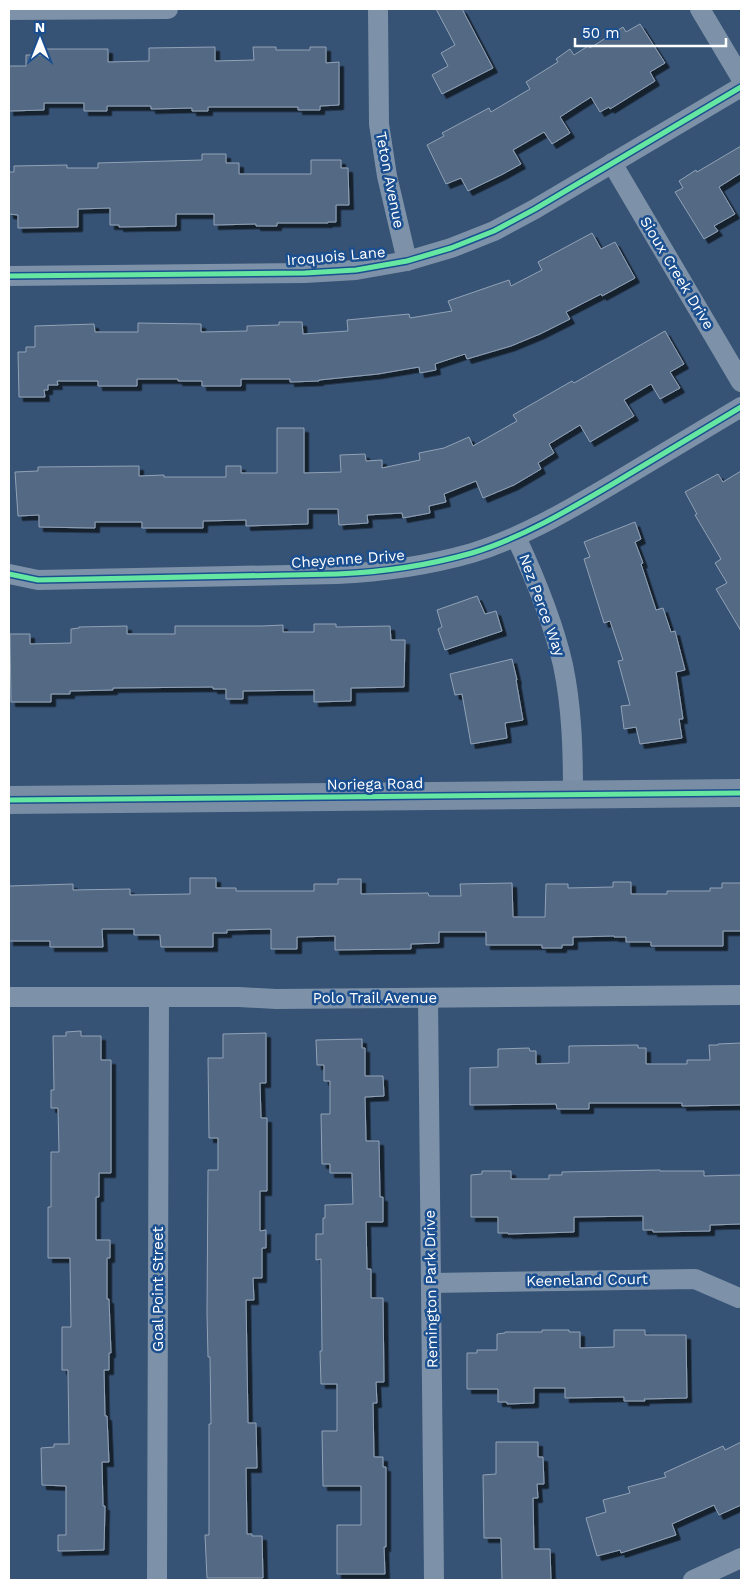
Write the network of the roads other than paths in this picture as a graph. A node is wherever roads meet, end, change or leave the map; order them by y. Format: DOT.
graph roads {
  1 [pos="168,9"];
  2 [pos="378,9"];
  3 [pos="700,9"];
  4 [pos="9,10"];
  5 [pos="741,78"];
  6 [pos="741,87"];
  7 [pos="612,164"];
  8 [pos="407,261"];
  9 [pos="9,276"];
  10 [pos="741,382"];
  11 [pos="741,407"];
  12 [pos="516,536"];
  13 [pos="9,574"];
  14 [pos="741,793"];
  15 [pos="573,794"];
  16 [pos="9,800"];
  17 [pos="741,995"];
  18 [pos="9,997"];
  19 [pos="159,997"];
  20 [pos="428,998"];
  21 [pos="431,1283"];
  22 [pos="739,1298"];
  23 [pos="741,1558"];
  24 [pos="157,1580"];
  25 [pos="434,1580"];
  26 [pos="692,1580"];
  1 -- 4 [label="street"];
  2 -- 8 [label="street, Teton Avenue"];
  3 -- 5 [label="street"];
  6 -- 7 [label="street, Iroquois Lane"];
  7 -- 8 [label="street, Iroquois Lane"];
  7 -- 10 [label="street, Sioux Creek Drive"];
  8 -- 9 [label="street, Iroquois Lane"];
  11 -- 12 [label="street, Cheyenne Drive"];
  12 -- 13 [label="street, Cheyenne Drive"];
  12 -- 15 [label="street, Nez Perce Way"];
  14 -- 15 [label="street, Noriega Road"];
  15 -- 16 [label="street, Noriega Road"];
  17 -- 20 [label="street, Polo Trail Avenue"];
  18 -- 19 [label="street, Polo Trail Avenue"];
  19 -- 20 [label="street, Polo Trail Avenue"];
  19 -- 24 [label="street, Goal Point Street"];
  20 -- 21 [label="street, Remington Park Drive"];
  21 -- 22 [label="street, Keeneland Court"];
  21 -- 25 [label="street, Remington Park Drive"];
  23 -- 26 [label="street"];
}
